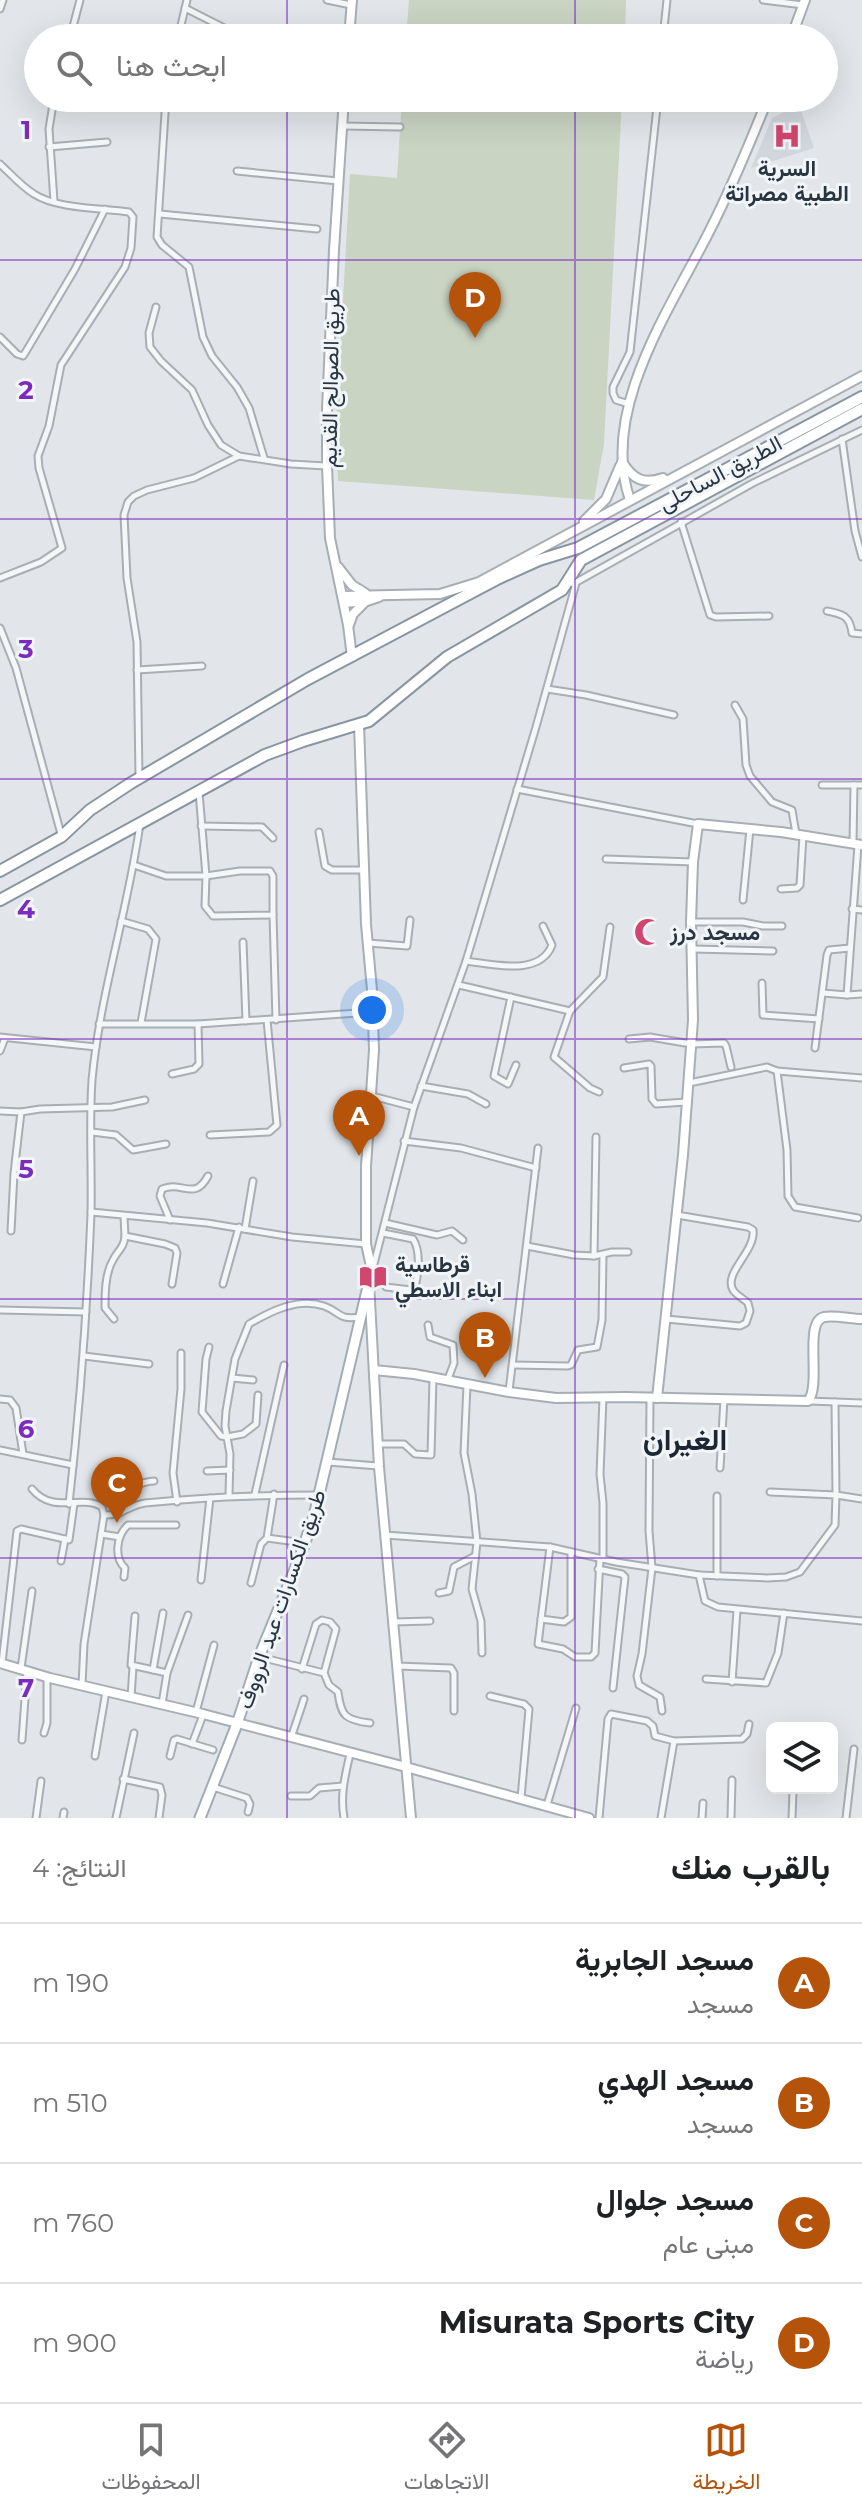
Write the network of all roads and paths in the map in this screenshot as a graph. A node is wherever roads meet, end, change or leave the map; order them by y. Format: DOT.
graph roads {
  1 [pos="3,0"];
  2 [pos="80,0"];
  3 [pos="187,0"];
  4 [pos="327,0"];
  5 [pos="667,0"];
  6 [pos="763,0"];
  7 [pos="352,3"];
  8 [pos="804,3"];
  9 [pos="185,8"];
  10 [pos="0,9"];
  11 [pos="74,24"];
  12 [pos="181,24"];
  13 [pos="216,24"];
  14 [pos="350,24"];
  15 [pos="664,24"];
  16 [pos="796,24"];
  17 [pos="51,112"];
  18 [pos="165,112"];
  19 [pos="343,112"];
  20 [pos="656,112"];
  21 [pos="762,112"];
  22 [pos="342,126"];
  23 [pos="400,127"];
  24 [pos="107,142"];
  25 [pos="49,147"];
  26 [pos="0,164"];
  27 [pos="237,171"];
  28 [pos="339,181"];
  29 [pos="54,201"];
  30 [pos="105,209"];
  31 [pos="160,214"];
  32 [pos="317,229"];
  33 [pos="156,307"];
  34 [pos="0,337"];
  35 [pos="862,376"];
  36 [pos="862,397"];
  37 [pos="629,404"];
  38 [pos="862,409"];
  39 [pos="862,430"];
  40 [pos="842,439"];
  41 [pos="239,456"];
  42 [pos="264,458"];
  43 [pos="622,462"];
  44 [pos="327,466"];
  45 [pos="690,468"];
  46 [pos="705,480"];
  47 [pos="710,491"];
  48 [pos="630,500"];
  49 [pos="711,506"];
  50 [pos="681,522"];
  51 [pos="570,533"];
  52 [pos="862,557"];
  53 [pos="335,562"];
  54 [pos="0,578"];
  55 [pos="576,583"];
  56 [pos="562,590"];
  57 [pos="366,597"];
  58 [pos="343,599"];
  59 [pos="827,611"];
  60 [pos="769,616"];
  61 [pos="348,625"];
  62 [pos="0,628"];
  63 [pos="862,634"];
  64 [pos="2,636"];
  65 [pos="352,657"];
  66 [pos="202,666"];
  67 [pos="137,670"];
  68 [pos="547,689"];
  69 [pos="735,705"];
  70 [pos="674,715"];
  71 [pos="359,724"];
  72 [pos="139,778"];
  73 [pos="822,785"];
  74 [pos="854,785"];
  75 [pos="862,785"];
  76 [pos="517,789"];
  77 [pos="199,791"];
  78 [pos="140,823"];
  79 [pos="698,824"];
  80 [pos="201,826"];
  81 [pos="750,828"];
  82 [pos="319,832"];
  83 [pos="800,834"];
  84 [pos="61,837"];
  85 [pos="273,838"];
  86 [pos="858,844"];
  87 [pos="606,859"];
  88 [pos="693,862"];
  89 [pos="134,865"];
  90 [pos="364,870"];
  91 [pos="0,871"];
  92 [pos="206,876"];
  93 [pos="781,889"];
  94 [pos="0,900"];
  95 [pos="743,900"];
  96 [pos="852,909"];
  97 [pos="862,910"];
  98 [pos="273,915"];
  99 [pos="410,920"];
  100 [pos="121,921"];
  101 [pos="691,922"];
  102 [pos="543,926"];
  103 [pos="782,926"];
  104 [pos="610,927"];
  105 [pos="243,942"];
  106 [pos="367,943"];
  107 [pos="850,948"];
  108 [pos="692,949"];
  109 [pos="773,951"];
  110 [pos="466,961"];
  111 [pos="762,983"];
  112 [pos="459,985"];
  113 [pos="823,993"];
  114 [pos="862,994"];
  115 [pos="847,995"];
  116 [pos="511,997"];
  117 [pos="373,1011"];
  118 [pos="570,1011"];
  119 [pos="819,1019"];
  120 [pos="267,1020"];
  121 [pos="276,1020"];
  122 [pos="246,1021"];
  123 [pos="141,1023"];
  124 [pos="99,1024"];
  125 [pos="198,1024"];
  126 [pos="2,1037"];
  127 [pos="629,1039"];
  128 [pos="691,1044"];
  129 [pos="96,1047"];
  130 [pos="815,1048"];
  131 [pos="0,1051"];
  132 [pos="516,1065"];
  133 [pos="731,1067"];
  134 [pos="624,1068"];
  135 [pos="777,1071"];
  136 [pos="172,1074"];
  137 [pos="862,1078"];
  138 [pos="688,1084"];
  139 [pos="421,1086"];
  140 [pos="599,1092"];
  141 [pos="372,1096"];
  142 [pos="145,1100"];
  143 [pos="686,1102"];
  144 [pos="486,1104"];
  145 [pos="414,1107"];
  146 [pos="92,1108"];
  147 [pos="0,1111"];
  148 [pos="21,1112"];
  149 [pos="92,1132"];
  150 [pos="210,1135"];
  151 [pos="596,1137"];
  152 [pos="404,1141"];
  153 [pos="166,1144"];
  154 [pos="538,1148"];
  155 [pos="536,1168"];
  156 [pos="208,1176"];
  157 [pos="253,1181"];
  158 [pos="91,1212"];
  159 [pos="676,1215"];
  160 [pos="124,1217"];
  161 [pos="858,1218"];
  162 [pos="170,1220"];
  163 [pos="385,1223"];
  164 [pos="242,1228"];
  165 [pos="11,1231"];
  166 [pos="383,1233"];
  167 [pos="125,1236"];
  168 [pos="463,1240"];
  169 [pos="366,1244"];
  170 [pos="527,1246"];
  171 [pos="628,1252"];
  172 [pos="603,1255"];
  173 [pos="594,1256"];
  174 [pos="371,1276"];
  175 [pos="172,1284"];
  176 [pos="223,1284"];
  177 [pos="386,1287"];
  178 [pos="0,1310"];
  179 [pos="86,1312"];
  180 [pos="362,1316"];
  181 [pos="114,1319"];
  182 [pos="666,1319"];
  183 [pos="862,1319"];
  184 [pos="428,1325"];
  185 [pos="209,1347"];
  186 [pos="181,1353"];
  187 [pos="84,1356"];
  188 [pos="149,1364"];
  189 [pos="284,1365"];
  190 [pos="513,1365"];
  191 [pos="374,1370"];
  192 [pos="433,1377"];
  193 [pos="232,1378"];
  194 [pos="448,1379"];
  195 [pos="253,1380"];
  196 [pos="467,1385"];
  197 [pos="509,1392"];
  198 [pos="258,1395"];
  199 [pos="603,1398"];
  200 [pos="653,1398"];
  201 [pos="0,1399"];
  202 [pos="724,1399"];
  203 [pos="808,1401"];
  204 [pos="835,1402"];
  205 [pos="862,1403"];
  206 [pos="227,1437"];
  207 [pos="377,1444"];
  208 [pos="0,1450"];
  209 [pos="23,1454"];
  210 [pos="327,1462"];
  211 [pos="73,1465"];
  212 [pos="379,1467"];
  213 [pos="720,1468"];
  214 [pos="230,1470"];
  215 [pos="207,1471"];
  216 [pos="154,1481"];
  217 [pos="32,1489"];
  218 [pos="770,1492"];
  219 [pos="255,1494"];
  220 [pos="274,1494"];
  221 [pos="318,1495"];
  222 [pos="836,1495"];
  223 [pos="229,1496"];
  224 [pos="717,1496"];
  225 [pos="210,1498"];
  226 [pos="862,1499"];
  227 [pos="177,1502"];
  228 [pos="71,1504"];
  229 [pos="120,1513"];
  230 [pos="104,1515"];
  231 [pos="176,1525"];
  232 [pos="101,1534"];
  233 [pos="385,1535"];
  234 [pos="120,1537"];
  235 [pos="267,1538"];
  236 [pos="65,1539"];
  237 [pos="477,1542"];
  238 [pos="304,1543"];
  239 [pos="550,1547"];
  240 [pos="571,1551"];
  241 [pos="475,1556"];
  242 [pos="601,1559"];
  243 [pos="61,1561"];
  244 [pos="652,1568"];
  245 [pos="598,1569"];
  246 [pos="699,1575"];
  247 [pos="717,1576"];
  248 [pos="124,1577"];
  249 [pos="201,1580"];
  250 [pos="251,1583"];
  251 [pos="32,1591"];
  252 [pos="439,1593"];
  253 [pos="737,1610"];
  254 [pos="163,1613"];
  255 [pos="784,1613"];
  256 [pos="188,1615"];
  257 [pos="135,1616"];
  258 [pos="541,1619"];
  259 [pos="430,1621"];
  260 [pos="862,1621"];
  261 [pos="393,1622"];
  262 [pos="214,1645"];
  263 [pos="482,1653"];
  264 [pos="259,1657"];
  265 [pos="1,1663"];
  266 [pos="397,1666"];
  267 [pos="133,1667"];
  268 [pos="302,1669"];
  269 [pos="24,1670"];
  270 [pos="153,1670"];
  271 [pos="167,1673"];
  272 [pos="324,1673"];
  273 [pos="47,1677"];
  274 [pos="706,1679"];
  275 [pos="732,1682"];
  276 [pos="82,1685"];
  277 [pos="613,1688"];
  278 [pos="106,1691"];
  279 [pos="490,1696"];
  280 [pos="131,1697"];
  281 [pos="304,1699"];
  282 [pos="162,1704"];
  283 [pos="576,1708"];
  284 [pos="454,1711"];
  285 [pos="662,1711"];
  286 [pos="200,1713"];
  287 [pos="370,1723"];
  288 [pos="237,1724"];
  289 [pos="749,1724"];
  290 [pos="44,1733"];
  291 [pos="134,1733"];
  292 [pos="291,1738"];
  293 [pos="22,1740"];
  294 [pos="674,1741"];
  295 [pos="192,1744"];
  296 [pos="854,1749"];
  297 [pos="213,1750"];
  298 [pos="350,1754"];
  299 [pos="95,1756"];
  300 [pos="170,1756"];
  301 [pos="406,1767"];
  302 [pos="123,1779"];
  303 [pos="732,1780"];
  304 [pos="41,1781"];
  305 [pos="212,1786"];
  306 [pos="343,1786"];
  307 [pos="793,1794"];
  308 [pos="291,1796"];
  309 [pos="521,1798"];
  310 [pos="703,1803"];
  311 [pos="547,1805"];
  312 [pos="248,1812"];
  313 [pos="562,1814"];
  314 [pos="36,1818"];
  315 [pos="116,1818"];
  316 [pos="159,1818"];
  317 [pos="200,1818"];
  318 [pos="344,1818"];
  319 [pos="411,1818"];
  320 [pos="589,1818"];
  321 [pos="599,1818"];
  322 [pos="661,1818"];
  323 [pos="702,1818"];
  324 [pos="731,1818"];
  325 [pos="792,1818"];
  326 [pos="846,1818"];
  1 -- 10 [label="street"];
  2 -- 11 [label="street"];
  3 -- 9 [label="street"];
  4 -- 7 [label="street"];
  5 -- 15 [label="street"];
  6 -- 8 [label="street"];
  7 -- 14 [label="street"];
  8 -- 16 [label="street"];
  9 -- 12 [label="street"];
  9 -- 13 [label="street"];
  17 -- 25 [label="street"];
  18 -- 31 [label="street"];
  19 -- 22 [label="street, طريق الصوالح القديم"];
  20 -- 37 [label="street"];
  21 -- 37 [label="street"];
  22 -- 23 [label="street"];
  22 -- 28 [label="street, طريق الصوالح القديم"];
  24 -- 25 [label="street"];
  25 -- 29 [label="street"];
  26 -- 29 [label="street"];
  27 -- 28 [label="street"];
  28 -- 44 [label="street, طريق الصوالح القديم"];
  29 -- 30 [label="street"];
  30 -- 34 [label="street"];
  30 -- 54 [label="street"];
  31 -- 32 [label="street"];
  31 -- 42 [label="street"];
  33 -- 41 [label="street"];
  35 -- 45 [label="street"];
  36 -- 46 [label="highway, الطريق الساحلى"];
  37 -- 43 [label="street"];
  38 -- 47 [label="highway, الطريق الساحلى"];
  39 -- 40 [label="street"];
  40 -- 49 [label="street"];
  40 -- 52 [label="street"];
  41 -- 42 [label="street"];
  41 -- 67 [label="street"];
  42 -- 44 [label="street"];
  43 -- 45 [label="street"];
  43 -- 48 [label="street"];
  43 -- 51 [label="street"];
  44 -- 53 [label="street, طريق الصوالح القديم"];
  45 -- 48 [label="street"];
  46 -- 47 [label="highway"];
  46 -- 65 [label="highway, الطريق الساحلى"];
  47 -- 49 [label="street"];
  47 -- 56 [label="highway, الطريق الساحلى"];
  48 -- 51 [label="street"];
  49 -- 50 [label="street"];
  50 -- 55 [label="street"];
  50 -- 60 [label="street"];
  51 -- 57 [label="street"];
  53 -- 57 [label="street"];
  53 -- 58 [label="street, طريق الصوالح القديم"];
  55 -- 56 [label="street"];
  55 -- 68 [label="street"];
  56 -- 71 [label="highway"];
  57 -- 58 [label="street"];
  57 -- 61 [label="street"];
  58 -- 61 [label="street, طريق الصوالح القديم"];
  59 -- 63 [label="street"];
  61 -- 65 [label="street, طريق الصوالح القديم"];
  62 -- 64 [label="street"];
  64 -- 84 [label="street"];
  65 -- 72 [label="highway, الطريق الساحلى"];
  66 -- 67 [label="street"];
  67 -- 72 [label="street"];
  68 -- 70 [label="street"];
  68 -- 76 [label="street"];
  69 -- 83 [label="street"];
  71 -- 77 [label="highway"];
  71 -- 90 [label="street"];
  72 -- 84 [label="highway, الطريق الساحلى"];
  73 -- 74 [label="street"];
  74 -- 75 [label="street"];
  74 -- 86 [label="street"];
  76 -- 79 [label="street"];
  76 -- 110 [label="street"];
  77 -- 78 [label="highway"];
  77 -- 80 [label="street"];
  78 -- 89 [label="street"];
  78 -- 94 [label="highway"];
  79 -- 81 [label="street"];
  79 -- 88 [label="street"];
  80 -- 85 [label="street"];
  80 -- 92 [label="street"];
  81 -- 83 [label="street"];
  81 -- 95 [label="street"];
  82 -- 90 [label="street"];
  83 -- 86 [label="street"];
  83 -- 93 [label="street"];
  84 -- 91 [label="highway"];
  86 -- 96 [label="street"];
  87 -- 88 [label="street"];
  88 -- 101 [label="street"];
  89 -- 92 [label="street"];
  89 -- 100 [label="street"];
  90 -- 106 [label="street"];
  92 -- 98 [label="street"];
  92 -- 98 [label="street"];
  96 -- 97 [label="street"];
  96 -- 107 [label="street"];
  98 -- 121 [label="street"];
  99 -- 106 [label="street"];
  100 -- 123 [label="street"];
  100 -- 124 [label="street"];
  101 -- 103 [label="street"];
  101 -- 108 [label="street"];
  102 -- 110 [label="street"];
  104 -- 118 [label="street"];
  105 -- 122 [label="street"];
  106 -- 117 [label="street"];
  107 -- 113 [label="street"];
  107 -- 115 [label="street"];
  108 -- 109 [label="street"];
  108 -- 128 [label="street"];
  110 -- 112 [label="street"];
  111 -- 119 [label="street"];
  112 -- 116 [label="street"];
  112 -- 139 [label="street"];
  113 -- 115 [label="street"];
  113 -- 119 [label="street"];
  114 -- 115 [label="street"];
  116 -- 118 [label="street"];
  116 -- 132 [label="street"];
  117 -- 121 [label="street"];
  117 -- 141 [label="street"];
  118 -- 140 [label="street"];
  119 -- 130 [label="street"];
  120 -- 121 [label="street"];
  120 -- 122 [label="street"];
  120 -- 150 [label="street"];
  122 -- 125 [label="street"];
  123 -- 124 [label="street"];
  123 -- 125 [label="street"];
  124 -- 129 [label="street"];
  125 -- 136 [label="street"];
  126 -- 129 [label="street"];
  126 -- 131 [label="street"];
  127 -- 128 [label="street"];
  128 -- 133 [label="street"];
  128 -- 138 [label="street"];
  129 -- 146 [label="street"];
  134 -- 143 [label="street"];
  135 -- 137 [label="street"];
  135 -- 138 [label="street"];
  135 -- 161 [label="street"];
  138 -- 143 [label="street"];
  139 -- 144 [label="street"];
  139 -- 145 [label="street"];
  141 -- 145 [label="street"];
  141 -- 169 [label="street"];
  142 -- 146 [label="street"];
  143 -- 159 [label="street"];
  145 -- 152 [label="street"];
  146 -- 148 [label="street"];
  146 -- 149 [label="street"];
  147 -- 148 [label="street"];
  148 -- 165 [label="street"];
  149 -- 153 [label="street"];
  149 -- 158 [label="street"];
  151 -- 173 [label="street"];
  152 -- 155 [label="street"];
  152 -- 163 [label="street"];
  154 -- 155 [label="street"];
  155 -- 170 [label="street"];
  156 -- 162 [label="street"];
  157 -- 164 [label="street"];
  158 -- 160 [label="street"];
  158 -- 179 [label="street"];
  159 -- 182 [label="street"];
  159 -- 182 [label="street"];
  160 -- 162 [label="street"];
  160 -- 167 [label="street"];
  162 -- 164 [label="street"];
  163 -- 166 [label="street"];
  163 -- 168 [label="street"];
  164 -- 169 [label="street"];
  164 -- 176 [label="street"];
  166 -- 174 [label="street"];
  166 -- 177 [label="street"];
  167 -- 175 [label="street"];
  167 -- 181 [label="street"];
  169 -- 174 [label="street"];
  170 -- 173 [label="street"];
  170 -- 190 [label="street"];
  171 -- 172 [label="street"];
  172 -- 173 [label="street"];
  172 -- 190 [label="street"];
  174 -- 180 [label="main road, طريق الكسارات عبد الرووف"];
  174 -- 191 [label="street"];
  178 -- 179 [label="street"];
  179 -- 187 [label="street"];
  180 -- 193 [label="street"];
  180 -- 210 [label="main road, طريق الكسارات عبد الرووف"];
  182 -- 200 [label="street"];
  183 -- 203 [label="street"];
  184 -- 194 [label="street"];
  185 -- 206 [label="street"];
  186 -- 227 [label="street"];
  187 -- 188 [label="street"];
  187 -- 211 [label="street"];
  189 -- 219 [label="street"];
  190 -- 197 [label="street"];
  191 -- 192 [label="street"];
  191 -- 207 [label="street"];
  192 -- 194 [label="street"];
  192 -- 207 [label="street"];
  193 -- 195 [label="street"];
  193 -- 206 [label="street"];
  194 -- 196 [label="street"];
  196 -- 197 [label="street"];
  196 -- 237 [label="street"];
  197 -- 199 [label="street"];
  198 -- 206 [label="street"];
  199 -- 200 [label="street"];
  199 -- 242 [label="street"];
  200 -- 202 [label="street"];
  200 -- 244 [label="street"];
  201 -- 209 [label="street"];
  202 -- 203 [label="street"];
  202 -- 213 [label="street"];
  203 -- 204 [label="street"];
  204 -- 205 [label="street"];
  204 -- 222 [label="street"];
  206 -- 214 [label="street"];
  207 -- 212 [label="street"];
  208 -- 209 [label="street"];
  209 -- 211 [label="street"];
  210 -- 212 [label="street"];
  210 -- 221 [label="main road, طريق الكسارات عبد الرووف"];
  211 -- 228 [label="street"];
  212 -- 233 [label="street"];
  214 -- 215 [label="street"];
  214 -- 223 [label="street"];
  216 -- 229 [label="street"];
  217 -- 228 [label="street"];
  218 -- 222 [label="street"];
  219 -- 220 [label="street"];
  219 -- 223 [label="street"];
  220 -- 221 [label="street"];
  220 -- 235 [label="street"];
  221 -- 238 [label="main road, طريق الكسارات عبد الرووف"];
  222 -- 226 [label="street"];
  222 -- 247 [label="street"];
  223 -- 225 [label="street"];
  224 -- 247 [label="street"];
  225 -- 227 [label="street"];
  225 -- 249 [label="street"];
  227 -- 229 [label="street"];
  228 -- 230 [label="street"];
  228 -- 236 [label="street"];
  229 -- 230 [label="street"];
  230 -- 232 [label="street"];
  231 -- 234 [label="street"];
  232 -- 234 [label="street"];
  232 -- 276 [label="street"];
  233 -- 237 [label="street"];
  233 -- 261 [label="street"];
  234 -- 248 [label="street"];
  235 -- 238 [label="street"];
  235 -- 250 [label="street"];
  236 -- 243 [label="street"];
  236 -- 265 [label="street"];
  237 -- 239 [label="street"];
  237 -- 241 [label="street"];
  238 -- 264 [label="main road, طريق الكسارات عبد الرووف"];
  239 -- 240 [label="street"];
  239 -- 258 [label="street"];
  240 -- 242 [label="street"];
  240 -- 258 [label="street"];
  241 -- 252 [label="street"];
  241 -- 263 [label="street"];
  242 -- 244 [label="street"];
  242 -- 245 [label="street"];
  244 -- 246 [label="street"];
  244 -- 285 [label="street"];
  245 -- 258 [label="street"];
  245 -- 277 [label="street"];
  246 -- 247 [label="street"];
  246 -- 253 [label="street"];
  251 -- 269 [label="street"];
  253 -- 255 [label="street"];
  253 -- 275 [label="street"];
  254 -- 270 [label="street"];
  255 -- 260 [label="street"];
  255 -- 275 [label="street"];
  256 -- 271 [label="street"];
  257 -- 267 [label="street"];
  259 -- 261 [label="street"];
  261 -- 266 [label="street"];
  262 -- 286 [label="street"];
  264 -- 268 [label="street"];
  264 -- 288 [label="main road, طريق الكسارات عبد الرووف"];
  265 -- 269 [label="street"];
  266 -- 284 [label="street"];
  266 -- 301 [label="street"];
  267 -- 270 [label="street"];
  267 -- 280 [label="street"];
  268 -- 272 [label="street"];
  268 -- 272 [label="street"];
  269 -- 273 [label="street"];
  269 -- 293 [label="street"];
  270 -- 271 [label="street"];
  271 -- 282 [label="street"];
  272 -- 287 [label="street"];
  273 -- 276 [label="street"];
  273 -- 290 [label="street"];
  274 -- 275 [label="street"];
  276 -- 278 [label="street"];
  278 -- 280 [label="street"];
  278 -- 299 [label="street"];
  279 -- 309 [label="street"];
  280 -- 282 [label="street"];
  281 -- 292 [label="street"];
  282 -- 286 [label="street"];
  283 -- 311 [label="street"];
  286 -- 288 [label="street"];
  286 -- 295 [label="street"];
  288 -- 292 [label="street"];
  288 -- 305 [label="main road, طريق الكسارات عبد الرووف"];
  289 -- 294 [label="street"];
  291 -- 302 [label="street"];
  292 -- 298 [label="street"];
  294 -- 321 [label="street"];
  294 -- 322 [label="street"];
  295 -- 297 [label="street"];
  295 -- 300 [label="street"];
  296 -- 326 [label="street"];
  298 -- 301 [label="street"];
  298 -- 306 [label="street"];
  301 -- 309 [label="street"];
  301 -- 319 [label="street"];
  302 -- 315 [label="street"];
  302 -- 316 [label="street"];
  303 -- 324 [label="street"];
  304 -- 314 [label="street"];
  305 -- 312 [label="street"];
  305 -- 317 [label="main road, طريق الكسارات عبد الرووف"];
  306 -- 308 [label="street"];
  306 -- 318 [label="street"];
  307 -- 325 [label="street"];
  309 -- 311 [label="street"];
  310 -- 323 [label="street"];
  311 -- 313 [label="street"];
  313 -- 320 [label="street"];
}
